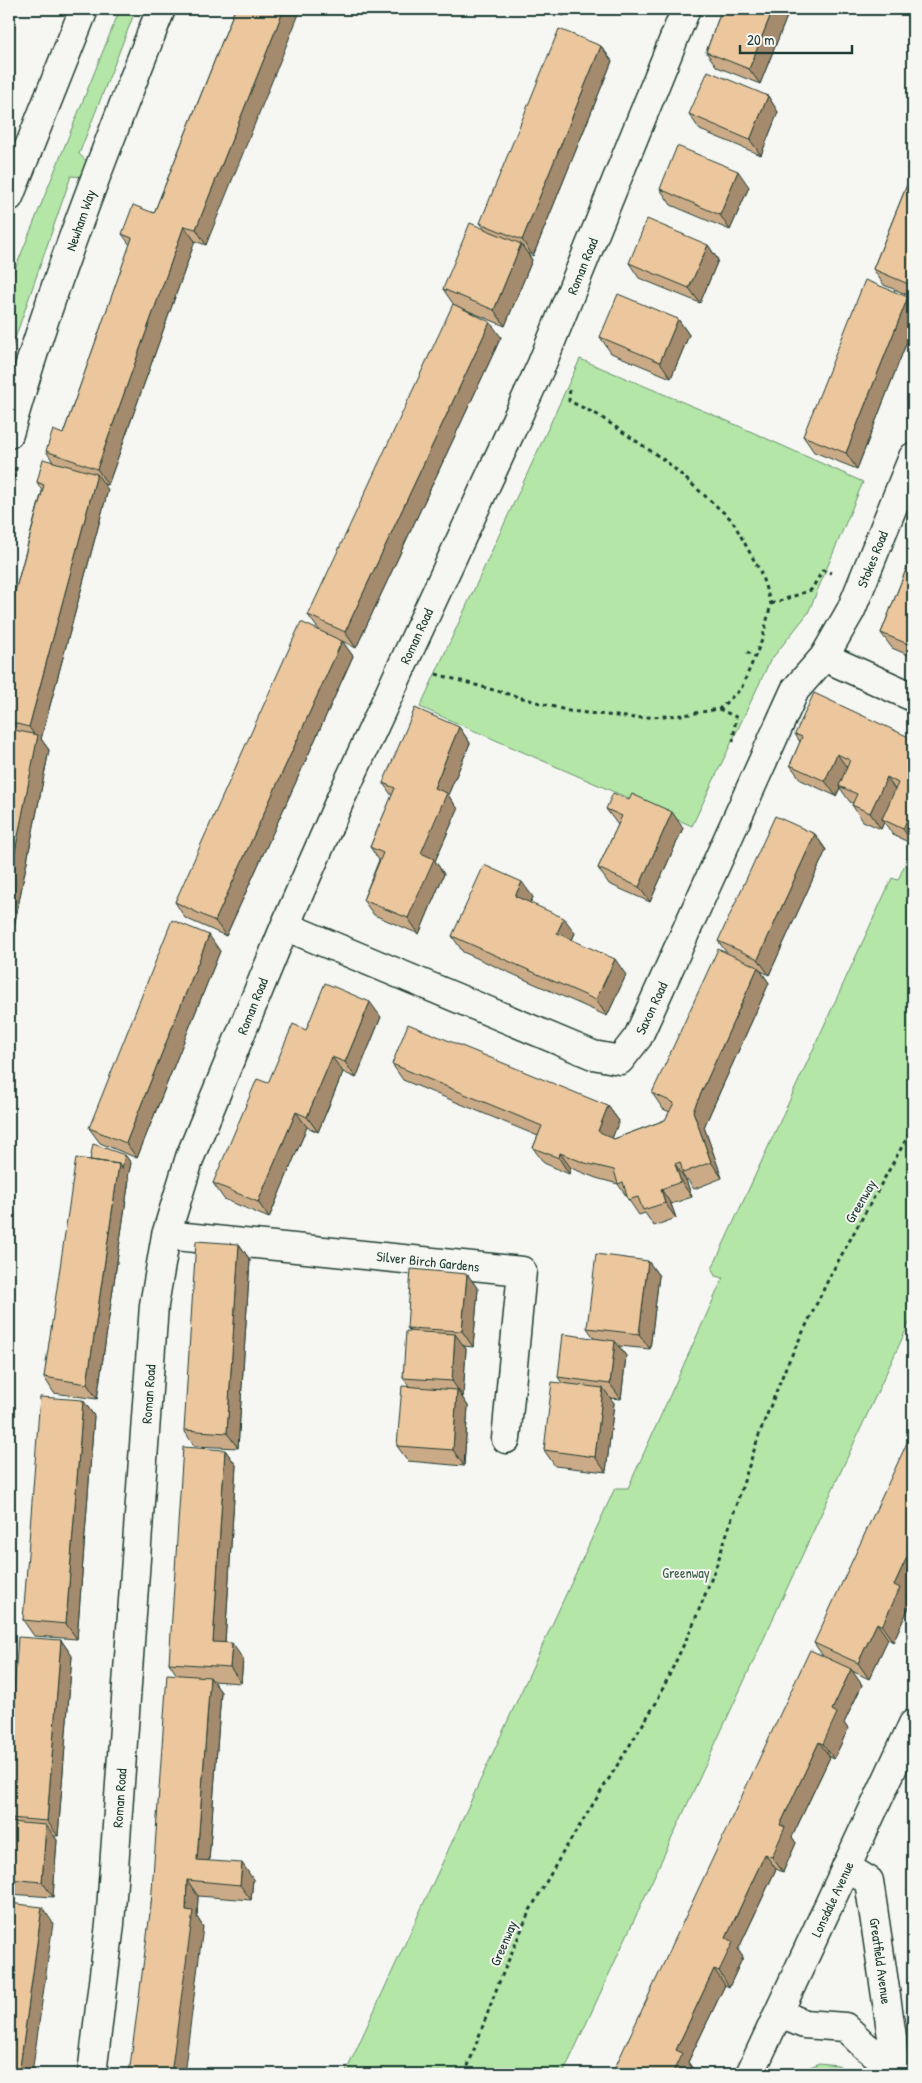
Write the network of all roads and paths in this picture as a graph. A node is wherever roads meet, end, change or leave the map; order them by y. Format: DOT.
graph roads {
  1 [pos="84,9"];
  2 [pos="161,9"];
  3 [pos="686,9"];
  4 [pos="9,197"];
  5 [pos="567,383"];
  6 [pos="9,434"];
  7 [pos="913,457"];
  8 [pos="834,574"];
  9 [pos="771,604"];
  10 [pos="747,652"];
  11 [pos="755,656"];
  12 [pos="824,657"];
  13 [pos="429,671"];
  14 [pos="913,697"];
  15 [pos="719,709"];
  16 [pos="741,745"];
  17 [pos="285,926"];
  18 [pos="913,1128"];
  19 [pos="166,1234"];
  20 [pos="506,1439"];
  21 [pos="913,1724"];
  22 [pos="846,1867"];
  23 [pos="779,2013"];
  24 [pos="893,2071"];
  25 [pos="92,2074"];
  26 [pos="465,2074"];
  27 [pos="750,2074"];
  1 -- 4 [label="main road"];
  2 -- 6 [label="main road, Newham Way"];
  3 -- 17 [label="main road, Roman Road"];
  5 -- 9 [label="path"];
  7 -- 12 [label="main road, Stokes Road"];
  8 -- 9 [label="path"];
  9 -- 11 [label="path"];
  10 -- 11 [label="path"];
  11 -- 15 [label="path"];
  12 -- 14 [label="main road"];
  12 -- 17 [label="main road, Saxon Road"];
  13 -- 15 [label="path"];
  15 -- 16 [label="path"];
  17 -- 19 [label="main road, Roman Road"];
  18 -- 26 [label="path, Greenway"];
  19 -- 20 [label="main road, Silver Birch Gardens"];
  19 -- 25 [label="main road, Roman Road"];
  21 -- 22 [label="main road, Lonsdale Avenue"];
  22 -- 23 [label="main road, Lonsdale Avenue"];
  22 -- 24 [label="main road, Greatfield Avenue"];
  23 -- 24 [label="main road, Greatfield Avenue"];
  23 -- 27 [label="main road, Lonsdale Avenue"];
}
